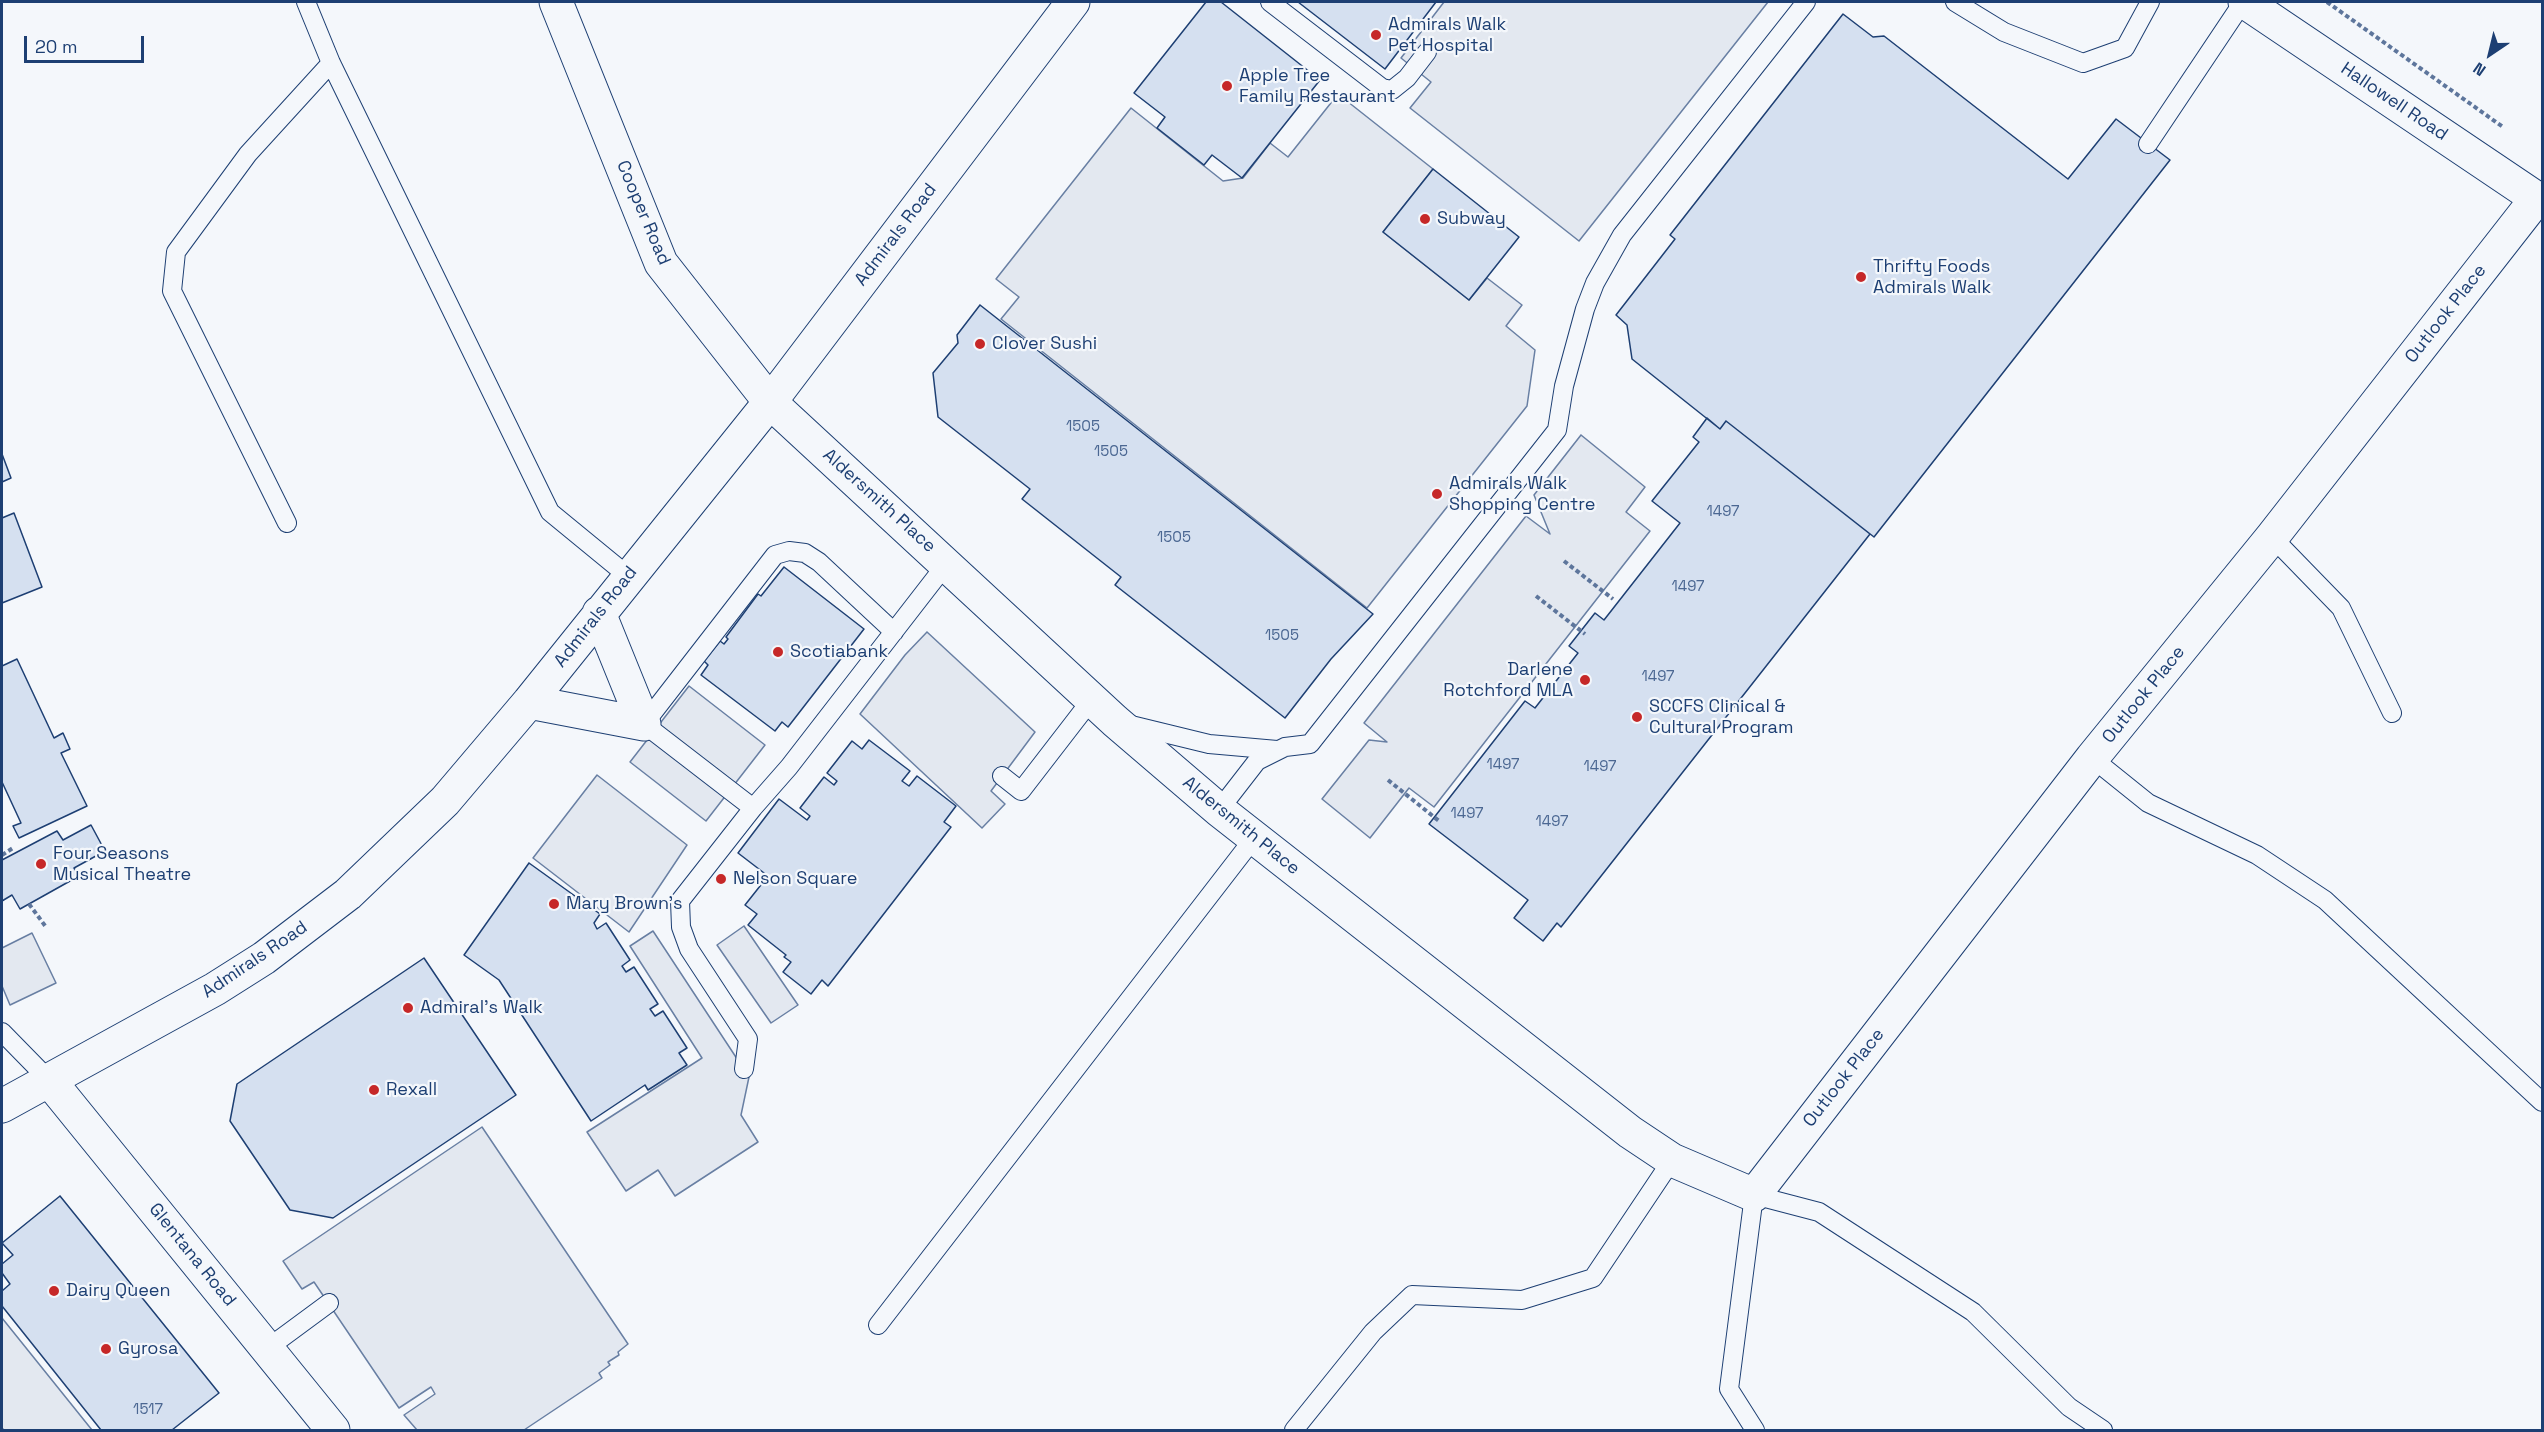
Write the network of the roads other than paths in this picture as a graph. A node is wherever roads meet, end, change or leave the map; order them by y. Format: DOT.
graph roads {
  1 [pos="306,2"];
  2 [pos="556,2"];
  3 [pos="1072,2"];
  4 [pos="1270,2"];
  5 [pos="1806,2"];
  6 [pos="1955,2"];
  7 [pos="2150,2"];
  8 [pos="2244,2"];
  9 [pos="1427,52"];
  10 [pos="331,63"];
  11 [pos="2148,144"];
  12 [pos="2540,200"];
  13 [pos="770,402"];
  14 [pos="287,523"];
  15 [pos="2272,537"];
  16 [pos="947,563"];
  17 [pos="628,576"];
  18 [pos="599,613"];
  19 [pos="894,632"];
  20 [pos="1092,699"];
  21 [pos="529,702"];
  22 [pos="2392,713"];
  23 [pos="1115,721"];
  24 [pos="644,724"];
  25 [pos="1279,750"];
  26 [pos="2092,758"];
  27 [pos="1002,776"];
  28 [pos="753,808"];
  29 [pos="1219,810"];
  30 [pos="1254,838"];
  31 [pos="2,1032"];
  32 [pos="744,1070"];
  33 [pos="49,1080"];
  34 [pos="2542,1102"];
  35 [pos="2,1106"];
  36 [pos="1672,1160"];
  37 [pos="1754,1195"];
  38 [pos="328,1303"];
  39 [pos="878,1325"];
  40 [pos="268,1348"];
  41 [pos="333,1431"];
  42 [pos="1294,1431"];
  43 [pos="1755,1431"];
  44 [pos="2103,1431"];
  1 -- 10 [label="lane"];
  2 -- 13 [label="street, Cooper Road"];
  3 -- 13 [label="street, Admirals Road"];
  4 -- 9 [label="lane"];
  5 -- 25 [label="lane"];
  6 -- 7 [label="lane"];
  8 -- 11 [label="lane"];
  8 -- 12 [label="street, Hallowell Road"];
  10 -- 14 [label="lane"];
  10 -- 17 [label="lane"];
  12 -- 15 [label="street, Outlook Place"];
  13 -- 16 [label="street, Aldersmith Place"];
  13 -- 17 [label="street, Admirals Road"];
  15 -- 22 [label="lane"];
  15 -- 26 [label="street, Outlook Place"];
  16 -- 19 [label="lane"];
  16 -- 20 [label="street, Aldersmith Place"];
  17 -- 18 [label="street, Admirals Road"];
  18 -- 21 [label="street, Admirals Road"];
  18 -- 24 [label="street"];
  19 -- 24 [label="lane"];
  19 -- 28 [label="lane"];
  20 -- 23 [label="street, Aldersmith Place"];
  20 -- 27 [label="lane"];
  21 -- 24 [label="street"];
  21 -- 33 [label="street, Admirals Road"];
  23 -- 25 [label="lane"];
  23 -- 29 [label="street, Aldersmith Place"];
  24 -- 28 [label="lane"];
  25 -- 29 [label="lane"];
  26 -- 34 [label="lane"];
  26 -- 37 [label="street, Outlook Place"];
  28 -- 32 [label="lane"];
  29 -- 30 [label="street, Aldersmith Place"];
  30 -- 36 [label="street, Aldersmith Place"];
  30 -- 39 [label="lane"];
  31 -- 33 [label="lane"];
  33 -- 35 [label="street, Admirals Road"];
  33 -- 40 [label="street, Glentana Road"];
  36 -- 37 [label="street, Aldersmith Place"];
  36 -- 42 [label="lane"];
  37 -- 43 [label="lane"];
  37 -- 44 [label="lane"];
  38 -- 40 [label="lane"];
  40 -- 41 [label="street, Glentana Road"];
}
